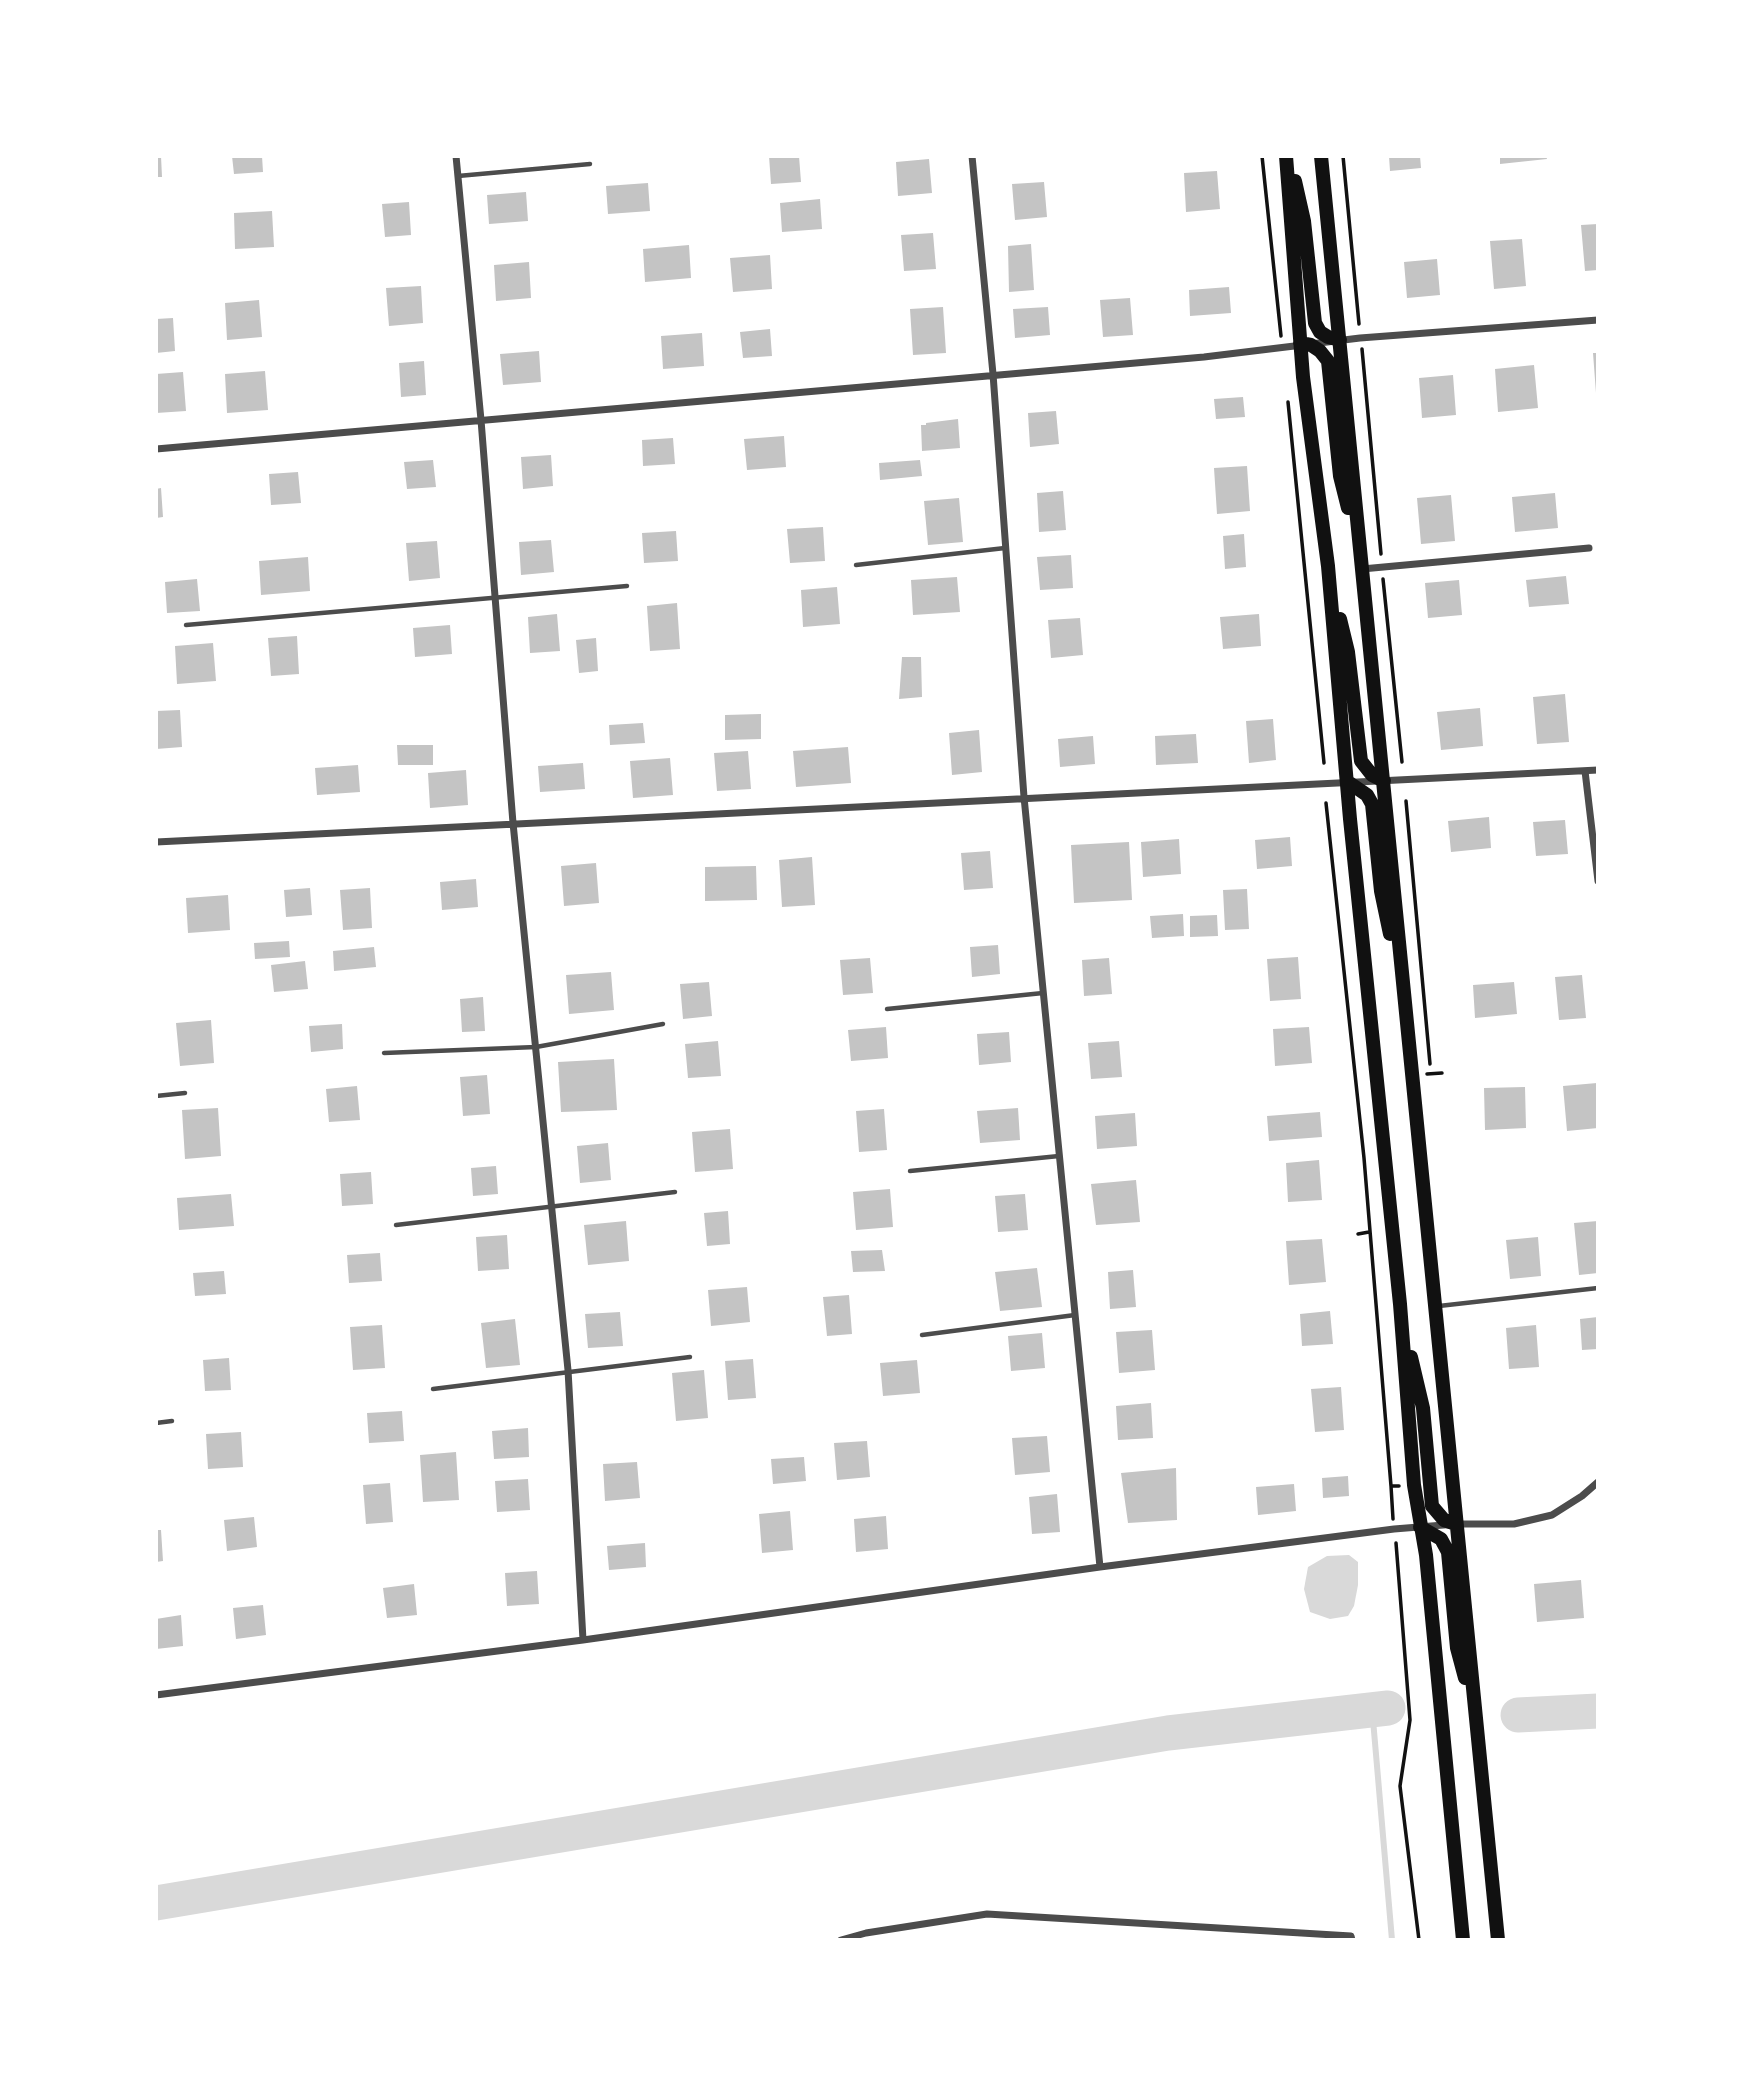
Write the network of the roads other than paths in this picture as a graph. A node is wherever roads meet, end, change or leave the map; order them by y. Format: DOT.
graph roads {
  1 [pos="456,156"];
  2 [pos="972,156"];
  3 [pos="1288,156"];
  4 [pos="1321,156"];
  5 [pos="590,164"];
  6 [pos="458,176"];
  7 [pos="1598,320"];
  8 [pos="1339,340"];
  9 [pos="1300,344"];
  10 [pos="993,374"];
  11 [pos="481,420"];
  12 [pos="156,449"];
  13 [pos="1359,546"];
  14 [pos="1006,548"];
  15 [pos="1589,548"];
  16 [pos="856,565"];
  17 [pos="1328,566"];
  18 [pos="1361,569"];
  19 [pos="627,586"];
  20 [pos="495,599"];
  21 [pos="186,625"];
  22 [pos="1598,770"];
  23 [pos="1585,771"];
  24 [pos="1384,781"];
  25 [pos="1348,782"];
  26 [pos="1024,797"];
  27 [pos="513,823"];
  28 [pos="156,842"];
  29 [pos="1598,881"];
  30 [pos="1043,993"];
  31 [pos="1404,1000"];
  32 [pos="887,1009"];
  33 [pos="663,1024"];
  34 [pos="536,1047"];
  35 [pos="384,1053"];
  36 [pos="185,1093"];
  37 [pos="156,1096"];
  38 [pos="1059,1156"];
  39 [pos="910,1171"];
  40 [pos="674,1192"];
  41 [pos="552,1208"];
  42 [pos="396,1225"];
  43 [pos="1598,1288"];
  44 [pos="1400,1304"];
  45 [pos="1435,1307"];
  46 [pos="1075,1315"];
  47 [pos="922,1335"];
  48 [pos="690,1357"];
  49 [pos="568,1370"];
  50 [pos="433,1389"];
  51 [pos="172,1421"];
  52 [pos="156,1423"];
  53 [pos="1598,1482"];
  54 [pos="1456,1524"];
  55 [pos="1420,1527"];
  56 [pos="1100,1567"];
  57 [pos="583,1640"];
  58 [pos="156,1695"];
  59 [pos="1475,1720"];
  60 [pos="1351,1938"];
  61 [pos="841,1940"];
  62 [pos="1464,1940"];
  63 [pos="1498,1940"];
  1 -- 6 [label="street"];
  2 -- 10 [label="street"];
  3 -- 8 [label="main road"];
  3 -- 9 [label="main road"];
  4 -- 8 [label="main road"];
  5 -- 6 [label="lane"];
  6 -- 11 [label="street"];
  7 -- 8 [label="street"];
  8 -- 9 [label="street"];
  8 -- 13 [label="main road"];
  9 -- 10 [label="street"];
  9 -- 13 [label="main road"];
  9 -- 17 [label="main road"];
  10 -- 11 [label="street"];
  10 -- 14 [label="street"];
  11 -- 12 [label="street"];
  11 -- 20 [label="street"];
  13 -- 18 [label="main road"];
  14 -- 16 [label="lane"];
  14 -- 26 [label="street"];
  15 -- 18 [label="street"];
  17 -- 24 [label="main road"];
  17 -- 25 [label="main road"];
  18 -- 24 [label="main road"];
  19 -- 20 [label="lane"];
  20 -- 21 [label="lane"];
  20 -- 27 [label="street"];
  22 -- 23 [label="street"];
  23 -- 24 [label="street"];
  23 -- 29 [label="street"];
  24 -- 25 [label="street"];
  24 -- 31 [label="main road"];
  25 -- 26 [label="street"];
  25 -- 31 [label="main road"];
  25 -- 44 [label="main road"];
  26 -- 27 [label="street"];
  26 -- 30 [label="street"];
  27 -- 28 [label="street"];
  27 -- 34 [label="street"];
  30 -- 32 [label="lane"];
  30 -- 38 [label="street"];
  31 -- 45 [label="main road"];
  33 -- 34 [label="lane"];
  34 -- 35 [label="lane"];
  34 -- 41 [label="street"];
  36 -- 37 [label="lane"];
  38 -- 39 [label="lane"];
  38 -- 46 [label="street"];
  40 -- 41 [label="lane"];
  41 -- 42 [label="lane"];
  41 -- 49 [label="street"];
  43 -- 45 [label="lane"];
  44 -- 54 [label="main road"];
  44 -- 55 [label="main road"];
  45 -- 54 [label="main road"];
  46 -- 47 [label="lane"];
  46 -- 56 [label="street"];
  48 -- 49 [label="lane"];
  49 -- 50 [label="lane"];
  49 -- 57 [label="street"];
  51 -- 52 [label="lane"];
  53 -- 54 [label="street"];
  54 -- 55 [label="street"];
  54 -- 59 [label="main road"];
  55 -- 56 [label="street"];
  55 -- 59 [label="main road"];
  55 -- 62 [label="main road"];
  56 -- 57 [label="street"];
  57 -- 58 [label="street"];
  59 -- 63 [label="main road"];
  60 -- 61 [label="street"];
}
